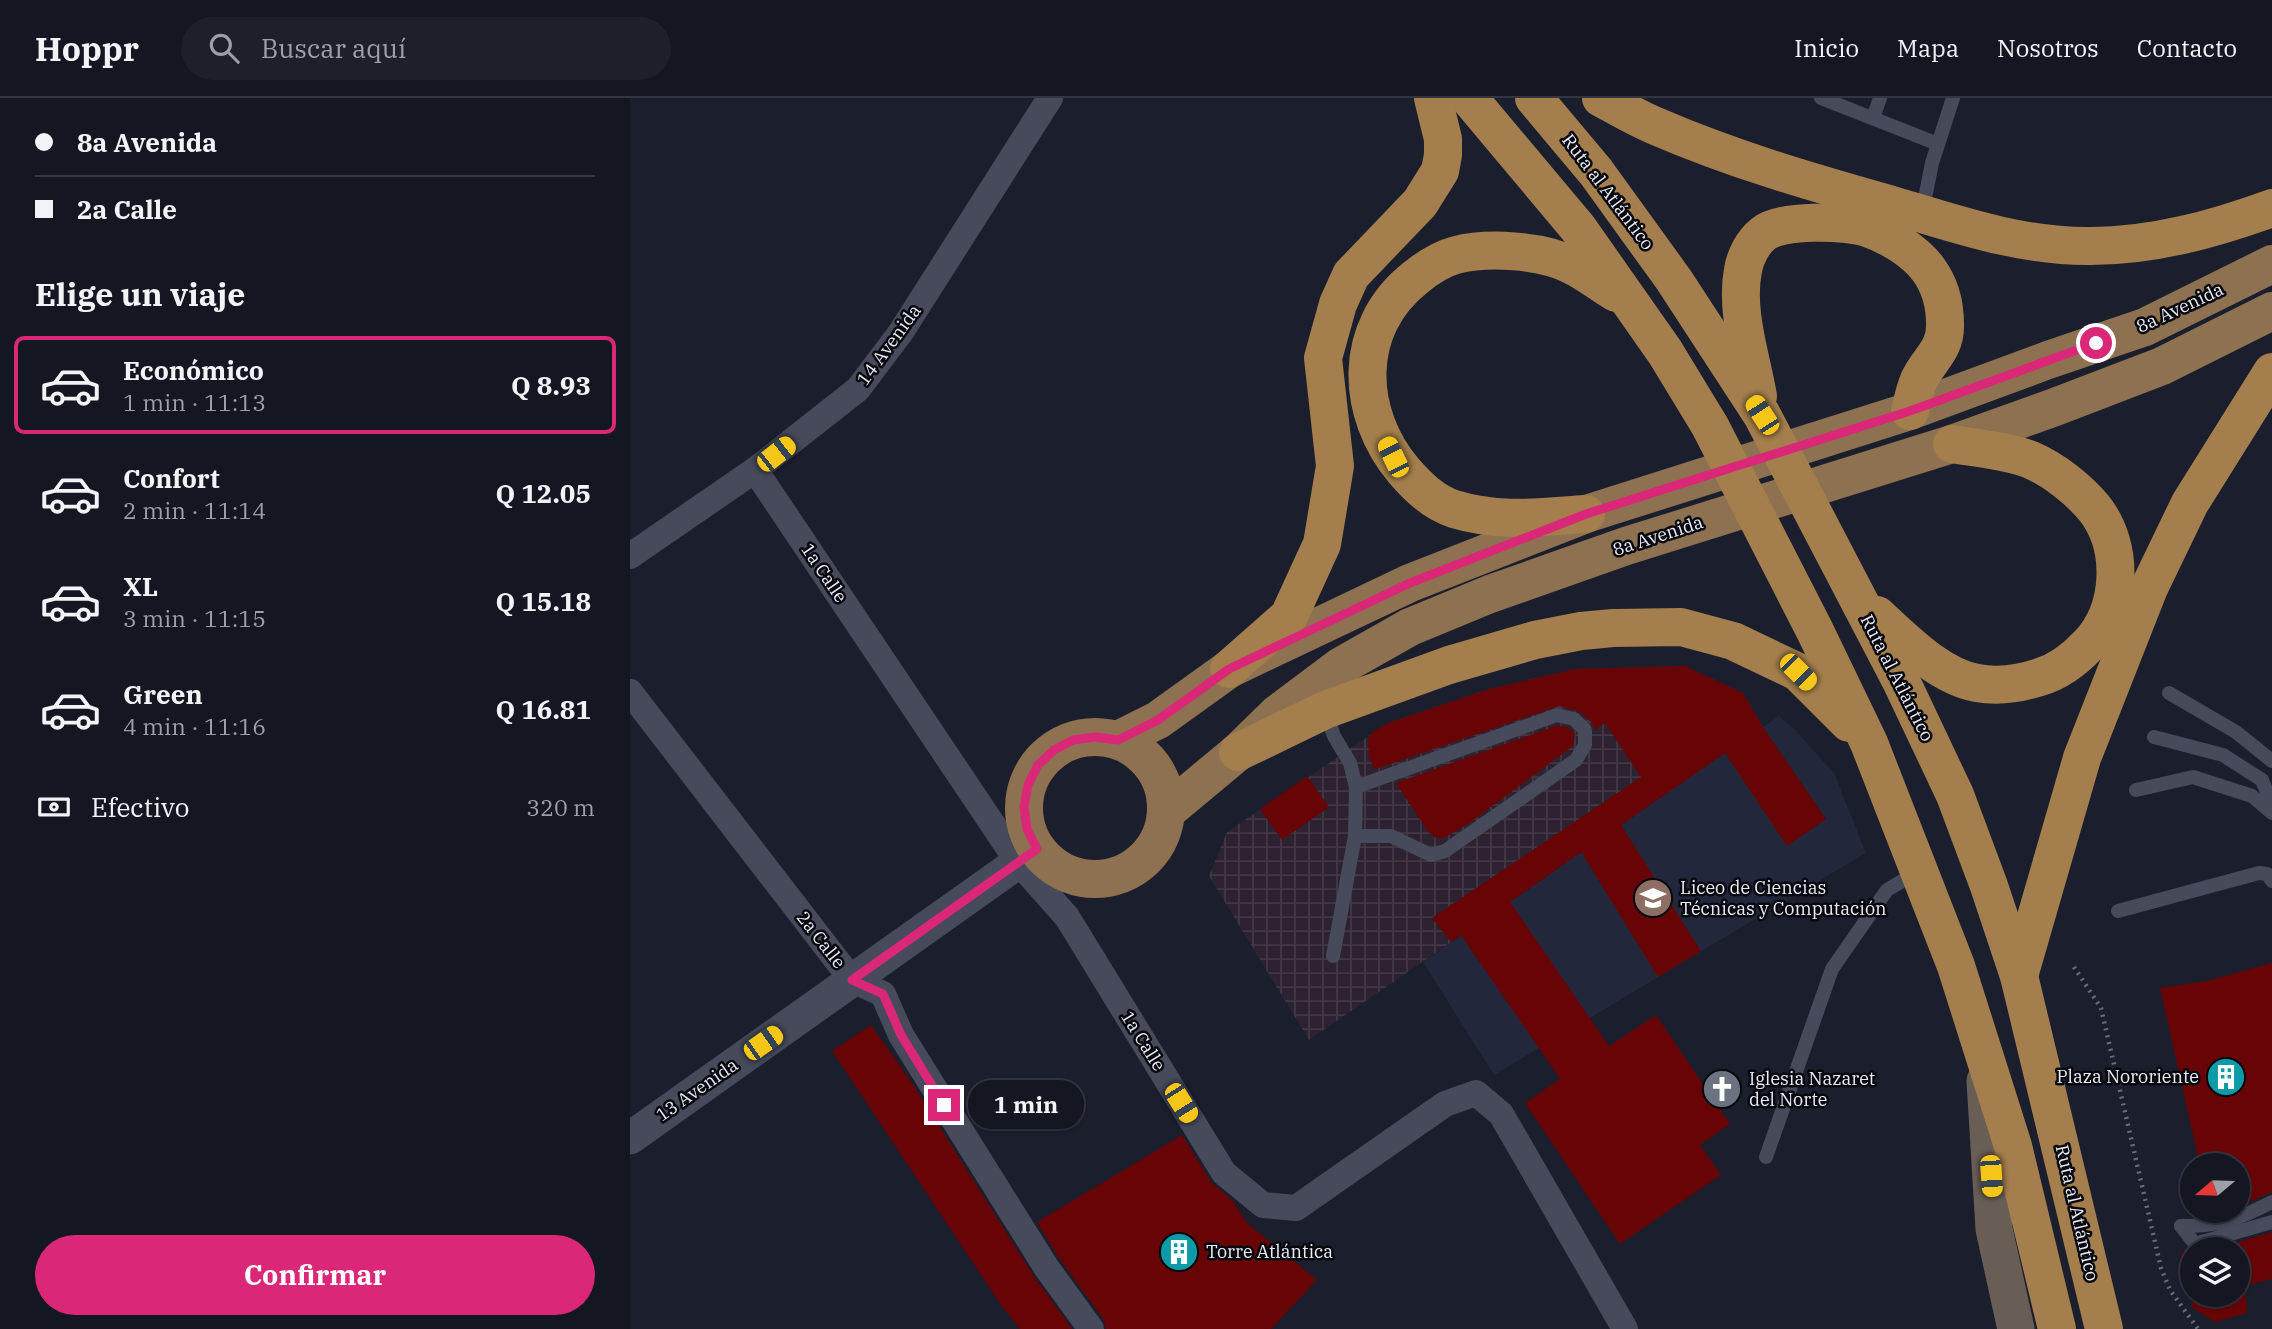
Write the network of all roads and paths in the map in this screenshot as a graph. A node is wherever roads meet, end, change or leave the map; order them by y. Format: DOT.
graph roads {
  1 [pos="1050,98"];
  2 [pos="1433,98"];
  3 [pos="1469,98"];
  4 [pos="1534,98"];
  5 [pos="1601,98"];
  6 [pos="1880,98"];
  7 [pos="1953,98"];
  8 [pos="1830,100"];
  9 [pos="1873,118"];
  10 [pos="1938,144"];
  11 [pos="2272,208"];
  12 [pos="1922,214"];
  13 [pos="2272,264"];
  14 [pos="1631,302"];
  15 [pos="2272,311"];
  16 [pos="2272,372"];
  17 [pos="1910,411"];
  18 [pos="1762,415"];
  19 [pos="1952,444"];
  20 [pos="755,470"];
  21 [pos="1597,510"];
  22 [pos="630,556"];
  23 [pos="1853,591"];
  24 [pos="1229,669"];
  25 [pos="630,692"];
  26 [pos="2169,693"];
  27 [pos="1325,710"];
  28 [pos="2154,737"];
  29 [pos="1118,740"];
  30 [pos="1869,743"];
  31 [pos="1238,752"];
  32 [pos="2272,761"];
  33 [pos="1356,787"];
  34 [pos="2136,790"];
  35 [pos="2272,805"];
  36 [pos="1166,811"];
  37 [pos="2272,813"];
  38 [pos="1355,836"];
  39 [pos="1028,856"];
  40 [pos="1920,870"];
  41 [pos="2272,881"];
  42 [pos="2118,911"];
  43 [pos="1334,956"];
  44 [pos="2074,967"];
  45 [pos="2019,976"];
  46 [pos="852,980"];
  47 [pos="1983,1047"];
  48 [pos="630,1138"];
  49 [pos="1766,1157"];
  50 [pos="2272,1202"];
  51 [pos="2272,1222"];
  52 [pos="1994,1229"];
  53 [pos="1091,1329"];
  54 [pos="1625,1329"];
  55 [pos="1992,1329"];
  56 [pos="2017,1329"];
  57 [pos="2057,1329"];
  58 [pos="2104,1329"];
  59 [pos="2198,1329"];
  1 -- 20 [label="street, 14 Avenida"];
  2 -- 24 [label="highway"];
  3 -- 14 [label="highway"];
  4 -- 18 [label="highway, Ruta al Atlántico"];
  5 -- 12 [label="highway"];
  6 -- 9 [label="lane"];
  7 -- 10 [label="lane"];
  8 -- 9 [label="lane"];
  9 -- 10 [label="lane"];
  10 -- 12 [label="lane"];
  11 -- 12 [label="highway"];
  13 -- 17 [label="main road, 8a Avenida"];
  14 -- 21 [label="highway"];
  14 -- 30 [label="highway"];
  15 -- 19 [label="main road, 8a Avenida"];
  16 -- 45 [label="highway"];
  17 -- 18 [label="highway"];
  17 -- 21 [label="main road, 8a Avenida"];
  18 -- 23 [label="highway, Ruta al Atlántico"];
  19 -- 23 [label="highway"];
  19 -- 31 [label="main road, 8a Avenida"];
  20 -- 22 [label="street, 14 Avenida"];
  20 -- 39 [label="street, 1a Calle"];
  21 -- 24 [label="main road, 8a Avenida"];
  23 -- 45 [label="highway, Ruta al Atlántico"];
  24 -- 29 [label="main road, 8a Avenida"];
  25 -- 46 [label="street, 2a Calle"];
  26 -- 32 [label="lane"];
  27 -- 30 [label="highway"];
  27 -- 31 [label="highway"];
  27 -- 33 [label="lane"];
  28 -- 35 [label="lane"];
  29 -- 36 [label="main road"];
  29 -- 39 [label="main road"];
  30 -- 40 [label="highway"];
  31 -- 36 [label="main road, 8a Avenida"];
  33 -- 38 [label="lane"];
  33 -- 38 [label="lane"];
  34 -- 37 [label="lane"];
  36 -- 39 [label="main road"];
  38 -- 43 [label="lane"];
  39 -- 46 [label="street, 13 Avenida"];
  39 -- 54 [label="street, 1a Calle"];
  40 -- 47 [label="highway"];
  40 -- 49 [label="lane"];
  41 -- 42 [label="lane"];
  44 -- 59 [label="path"];
  45 -- 58 [label="highway, Ruta al Atlántico"];
  46 -- 48 [label="street, 13 Avenida"];
  46 -- 53 [label="street, 2a Calle"];
  47 -- 52 [label="main road"];
  47 -- 57 [label="highway"];
  50 -- 51 [label="lane"];
  52 -- 55 [label="main road"];
  52 -- 56 [label="main road"];
}
